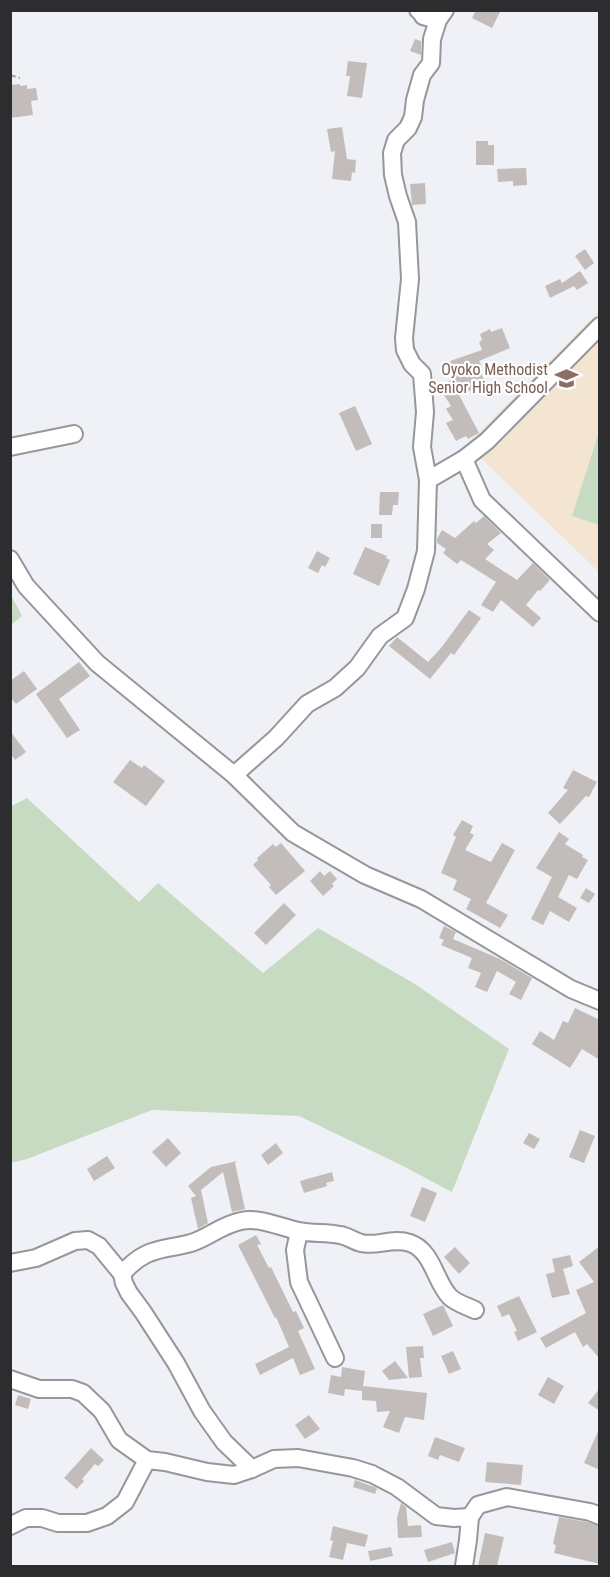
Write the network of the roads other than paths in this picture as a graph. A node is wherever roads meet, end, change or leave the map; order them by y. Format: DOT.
graph roads {
  1 [pos="418,10"];
  2 [pos="440,14"];
  3 [pos="600,326"];
  4 [pos="74,434"];
  5 [pos="10,447"];
  6 [pos="464,459"];
  7 [pos="428,480"];
  8 [pos="10,559"];
  9 [pos="600,613"];
  10 [pos="234,775"];
  11 [pos="600,1001"];
  12 [pos="299,1232"];
  13 [pos="10,1263"];
  14 [pos="122,1274"];
  15 [pos="475,1310"];
  16 [pos="335,1358"];
  17 [pos="10,1379"];
  18 [pos="147,1461"];
  19 [pos="252,1469"];
  20 [pos="600,1516"];
  21 [pos="470,1517"];
  22 [pos="10,1526"];
  23 [pos="464,1566"];
  1 -- 2 [label="street"];
  2 -- 7 [label="street"];
  3 -- 6 [label="street"];
  4 -- 5 [label="street"];
  6 -- 7 [label="street"];
  6 -- 9 [label="street"];
  7 -- 10 [label="street"];
  8 -- 10 [label="street"];
  10 -- 11 [label="street"];
  12 -- 14 [label="street"];
  12 -- 15 [label="street"];
  12 -- 16 [label="street"];
  13 -- 14 [label="street"];
  14 -- 19 [label="street"];
  17 -- 18 [label="street"];
  18 -- 19 [label="street"];
  18 -- 22 [label="street"];
  19 -- 21 [label="street"];
  20 -- 21 [label="street"];
  21 -- 23 [label="street"];
}
